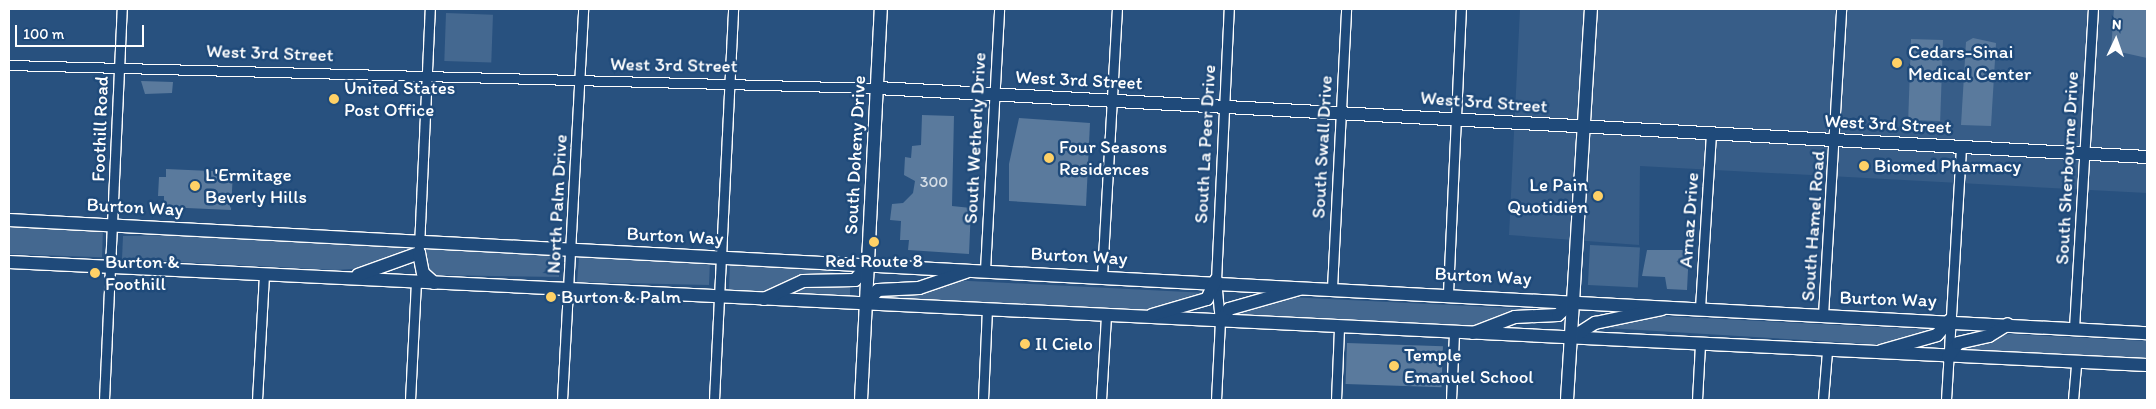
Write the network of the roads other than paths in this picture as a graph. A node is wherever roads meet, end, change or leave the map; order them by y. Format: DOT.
graph roads {
  1 [pos="122,9"];
  2 [pos="430,9"];
  3 [pos="583,9"];
  4 [pos="733,9"];
  5 [pos="881,9"];
  6 [pos="999,9"];
  7 [pos="1117,9"];
  8 [pos="1229,9"];
  9 [pos="1346,9"];
  10 [pos="1461,9"];
  11 [pos="1591,9"];
  12 [pos="1841,9"];
  13 [pos="2093,9"];
  14 [pos="9,64"];
  15 [pos="119,68"];
  16 [pos="426,77"];
  17 [pos="579,82"];
  18 [pos="729,85"];
  19 [pos="877,88"];
  20 [pos="994,94"];
  21 [pos="1112,100"];
  22 [pos="1222,106"];
  23 [pos="1340,112"];
  24 [pos="1456,120"];
  25 [pos="1583,127"];
  26 [pos="1711,133"];
  27 [pos="1834,140"];
  28 [pos="1961,147"];
  29 [pos="2084,154"];
  30 [pos="2147,157"];
  31 [pos="9,220"];
  32 [pos="113,224"];
  33 [pos="419,247"];
  34 [pos="571,249"];
  35 [pos="722,256"];
  36 [pos="9,262"];
  37 [pos="868,263"];
  38 [pos="110,266"];
  39 [pos="981,270"];
  40 [pos="264,274"];
  41 [pos="1102,276"];
  42 [pos="342,278"];
  43 [pos="1216,280"];
  44 [pos="416,282"];
  45 [pos="434,283"];
  46 [pos="1311,286"];
  47 [pos="1332,288"];
  48 [pos="569,289"];
  49 [pos="1448,294"];
  50 [pos="1574,295"];
  51 [pos="719,297"];
  52 [pos="764,299"];
  53 [pos="865,304"];
  54 [pos="1671,306"];
  55 [pos="1700,308"];
  56 [pos="987,310"];
  57 [pos="1823,315"];
  58 [pos="1106,316"];
  59 [pos="1142,318"];
  60 [pos="1950,320"];
  61 [pos="1220,321"];
  62 [pos="2008,324"];
  63 [pos="1339,327"];
  64 [pos="2074,328"];
  65 [pos="1454,333"];
  66 [pos="2147,333"];
  67 [pos="1471,334"];
  68 [pos="1570,339"];
  69 [pos="1700,345"];
  70 [pos="1827,351"];
  71 [pos="1871,354"];
  72 [pos="1948,357"];
  73 [pos="2076,362"];
  74 [pos="2147,365"];
  75 [pos="104,400"];
  76 [pos="258,400"];
  77 [pos="410,400"];
  78 [pos="562,400"];
  79 [pos="714,400"];
  80 [pos="861,400"];
  81 [pos="983,400"];
  82 [pos="1101,400"];
  83 [pos="1216,400"];
  84 [pos="1336,400"];
  85 [pos="1451,400"];
  86 [pos="1567,400"];
  87 [pos="1697,400"];
  88 [pos="1823,400"];
  89 [pos="1946,400"];
  90 [pos="2073,400"];
  1 -- 15 [label="street, Foothill Road"];
  2 -- 16 [label="street"];
  3 -- 17 [label="street, North Palm Drive"];
  4 -- 18 [label="street"];
  5 -- 19 [label="main road, South Doheny Drive"];
  6 -- 20 [label="street, South Wetherly Drive"];
  7 -- 21 [label="street"];
  8 -- 22 [label="street, South La Peer Drive"];
  9 -- 23 [label="street, South Swall Drive"];
  10 -- 24 [label="street"];
  11 -- 25 [label="main road"];
  12 -- 27 [label="street, South Hamel Road"];
  13 -- 29 [label="street, South Sherbourne Drive"];
  14 -- 15 [label="street, West 3rd Street"];
  15 -- 16 [label="street, West 3rd Street"];
  15 -- 32 [label="street, Foothill Road"];
  16 -- 17 [label="street, West 3rd Street"];
  16 -- 33 [label="street"];
  17 -- 18 [label="street, West 3rd Street"];
  17 -- 34 [label="street, North Palm Drive"];
  18 -- 19 [label="street, West 3rd Street"];
  18 -- 35 [label="street"];
  19 -- 20 [label="main road, West 3rd Street"];
  19 -- 37 [label="main road, South Doheny Drive"];
  20 -- 21 [label="main road, West 3rd Street"];
  20 -- 39 [label="street, South Wetherly Drive"];
  21 -- 22 [label="main road, West 3rd Street"];
  21 -- 41 [label="street"];
  22 -- 23 [label="main road, West 3rd Street"];
  22 -- 43 [label="street, South La Peer Drive"];
  23 -- 24 [label="main road, West 3rd Street"];
  23 -- 47 [label="street, South Swall Drive"];
  24 -- 25 [label="main road, West 3rd Street"];
  24 -- 49 [label="street"];
  25 -- 26 [label="main road, West 3rd Street"];
  25 -- 50 [label="main road"];
  26 -- 27 [label="main road, West 3rd Street"];
  26 -- 55 [label="street, Arnaz Drive"];
  27 -- 28 [label="main road, West 3rd Street"];
  27 -- 57 [label="street, South Hamel Road"];
  28 -- 29 [label="main road, West 3rd Street"];
  28 -- 60 [label="street"];
  29 -- 30 [label="main road, West 3rd Street"];
  29 -- 64 [label="street, South Sherbourne Drive"];
  31 -- 32 [label="main road, Burton Way"];
  32 -- 33 [label="main road, Burton Way"];
  32 -- 38 [label="street, Foothill Road"];
  33 -- 34 [label="main road, Burton Way"];
  33 -- 42 [label="main road"];
  33 -- 45 [label="main road"];
  34 -- 35 [label="main road, Burton Way"];
  34 -- 48 [label="street, North Palm Drive"];
  35 -- 37 [label="main road, Burton Way"];
  35 -- 51 [label="street"];
  36 -- 38 [label="main road"];
  37 -- 39 [label="main road, Burton Way"];
  37 -- 52 [label="main road"];
  37 -- 53 [label="main road, South Doheny Drive"];
  38 -- 40 [label="main road"];
  38 -- 75 [label="street, Foothill Road"];
  39 -- 41 [label="main road, Burton Way"];
  39 -- 53 [label="main road"];
  40 -- 42 [label="main road"];
  40 -- 76 [label="street"];
  41 -- 43 [label="main road, Burton Way"];
  42 -- 44 [label="main road"];
  43 -- 46 [label="main road, Burton Way"];
  43 -- 59 [label="main road"];
  43 -- 61 [label="street, South La Peer Drive"];
  44 -- 45 [label="main road"];
  44 -- 77 [label="street"];
  45 -- 48 [label="main road"];
  46 -- 47 [label="main road, Burton Way"];
  46 -- 61 [label="main road"];
  47 -- 49 [label="main road, Burton Way"];
  48 -- 51 [label="main road"];
  48 -- 78 [label="street, North Palm Drive"];
  49 -- 50 [label="main road, Burton Way"];
  50 -- 54 [label="main road, Burton Way"];
  50 -- 67 [label="main road"];
  50 -- 68 [label="main road"];
  51 -- 52 [label="main road"];
  51 -- 79 [label="street"];
  52 -- 53 [label="main road"];
  53 -- 56 [label="main road"];
  53 -- 80 [label="main road, South Doheny Drive"];
  54 -- 55 [label="main road, Burton Way"];
  54 -- 68 [label="main road"];
  55 -- 57 [label="main road, Burton Way"];
  56 -- 58 [label="main road"];
  56 -- 81 [label="street"];
  57 -- 60 [label="main road, Burton Way"];
  58 -- 59 [label="main road"];
  58 -- 82 [label="street"];
  59 -- 61 [label="main road"];
  60 -- 62 [label="main road, Burton Way"];
  60 -- 71 [label="main road"];
  60 -- 72 [label="street"];
  61 -- 63 [label="main road"];
  61 -- 83 [label="street, South La Peer Drive"];
  62 -- 64 [label="main road, Burton Way"];
  62 -- 72 [label="main road"];
  63 -- 65 [label="main road"];
  63 -- 84 [label="street"];
  64 -- 66 [label="main road, Burton Way"];
  65 -- 67 [label="main road"];
  65 -- 85 [label="street"];
  67 -- 68 [label="main road"];
  68 -- 69 [label="main road"];
  68 -- 86 [label="main road"];
  69 -- 70 [label="main road"];
  69 -- 87 [label="street"];
  70 -- 71 [label="main road"];
  70 -- 88 [label="street"];
  71 -- 72 [label="main road"];
  72 -- 73 [label="main road"];
  72 -- 89 [label="street"];
  73 -- 74 [label="main road"];
  73 -- 90 [label="street"];
}
